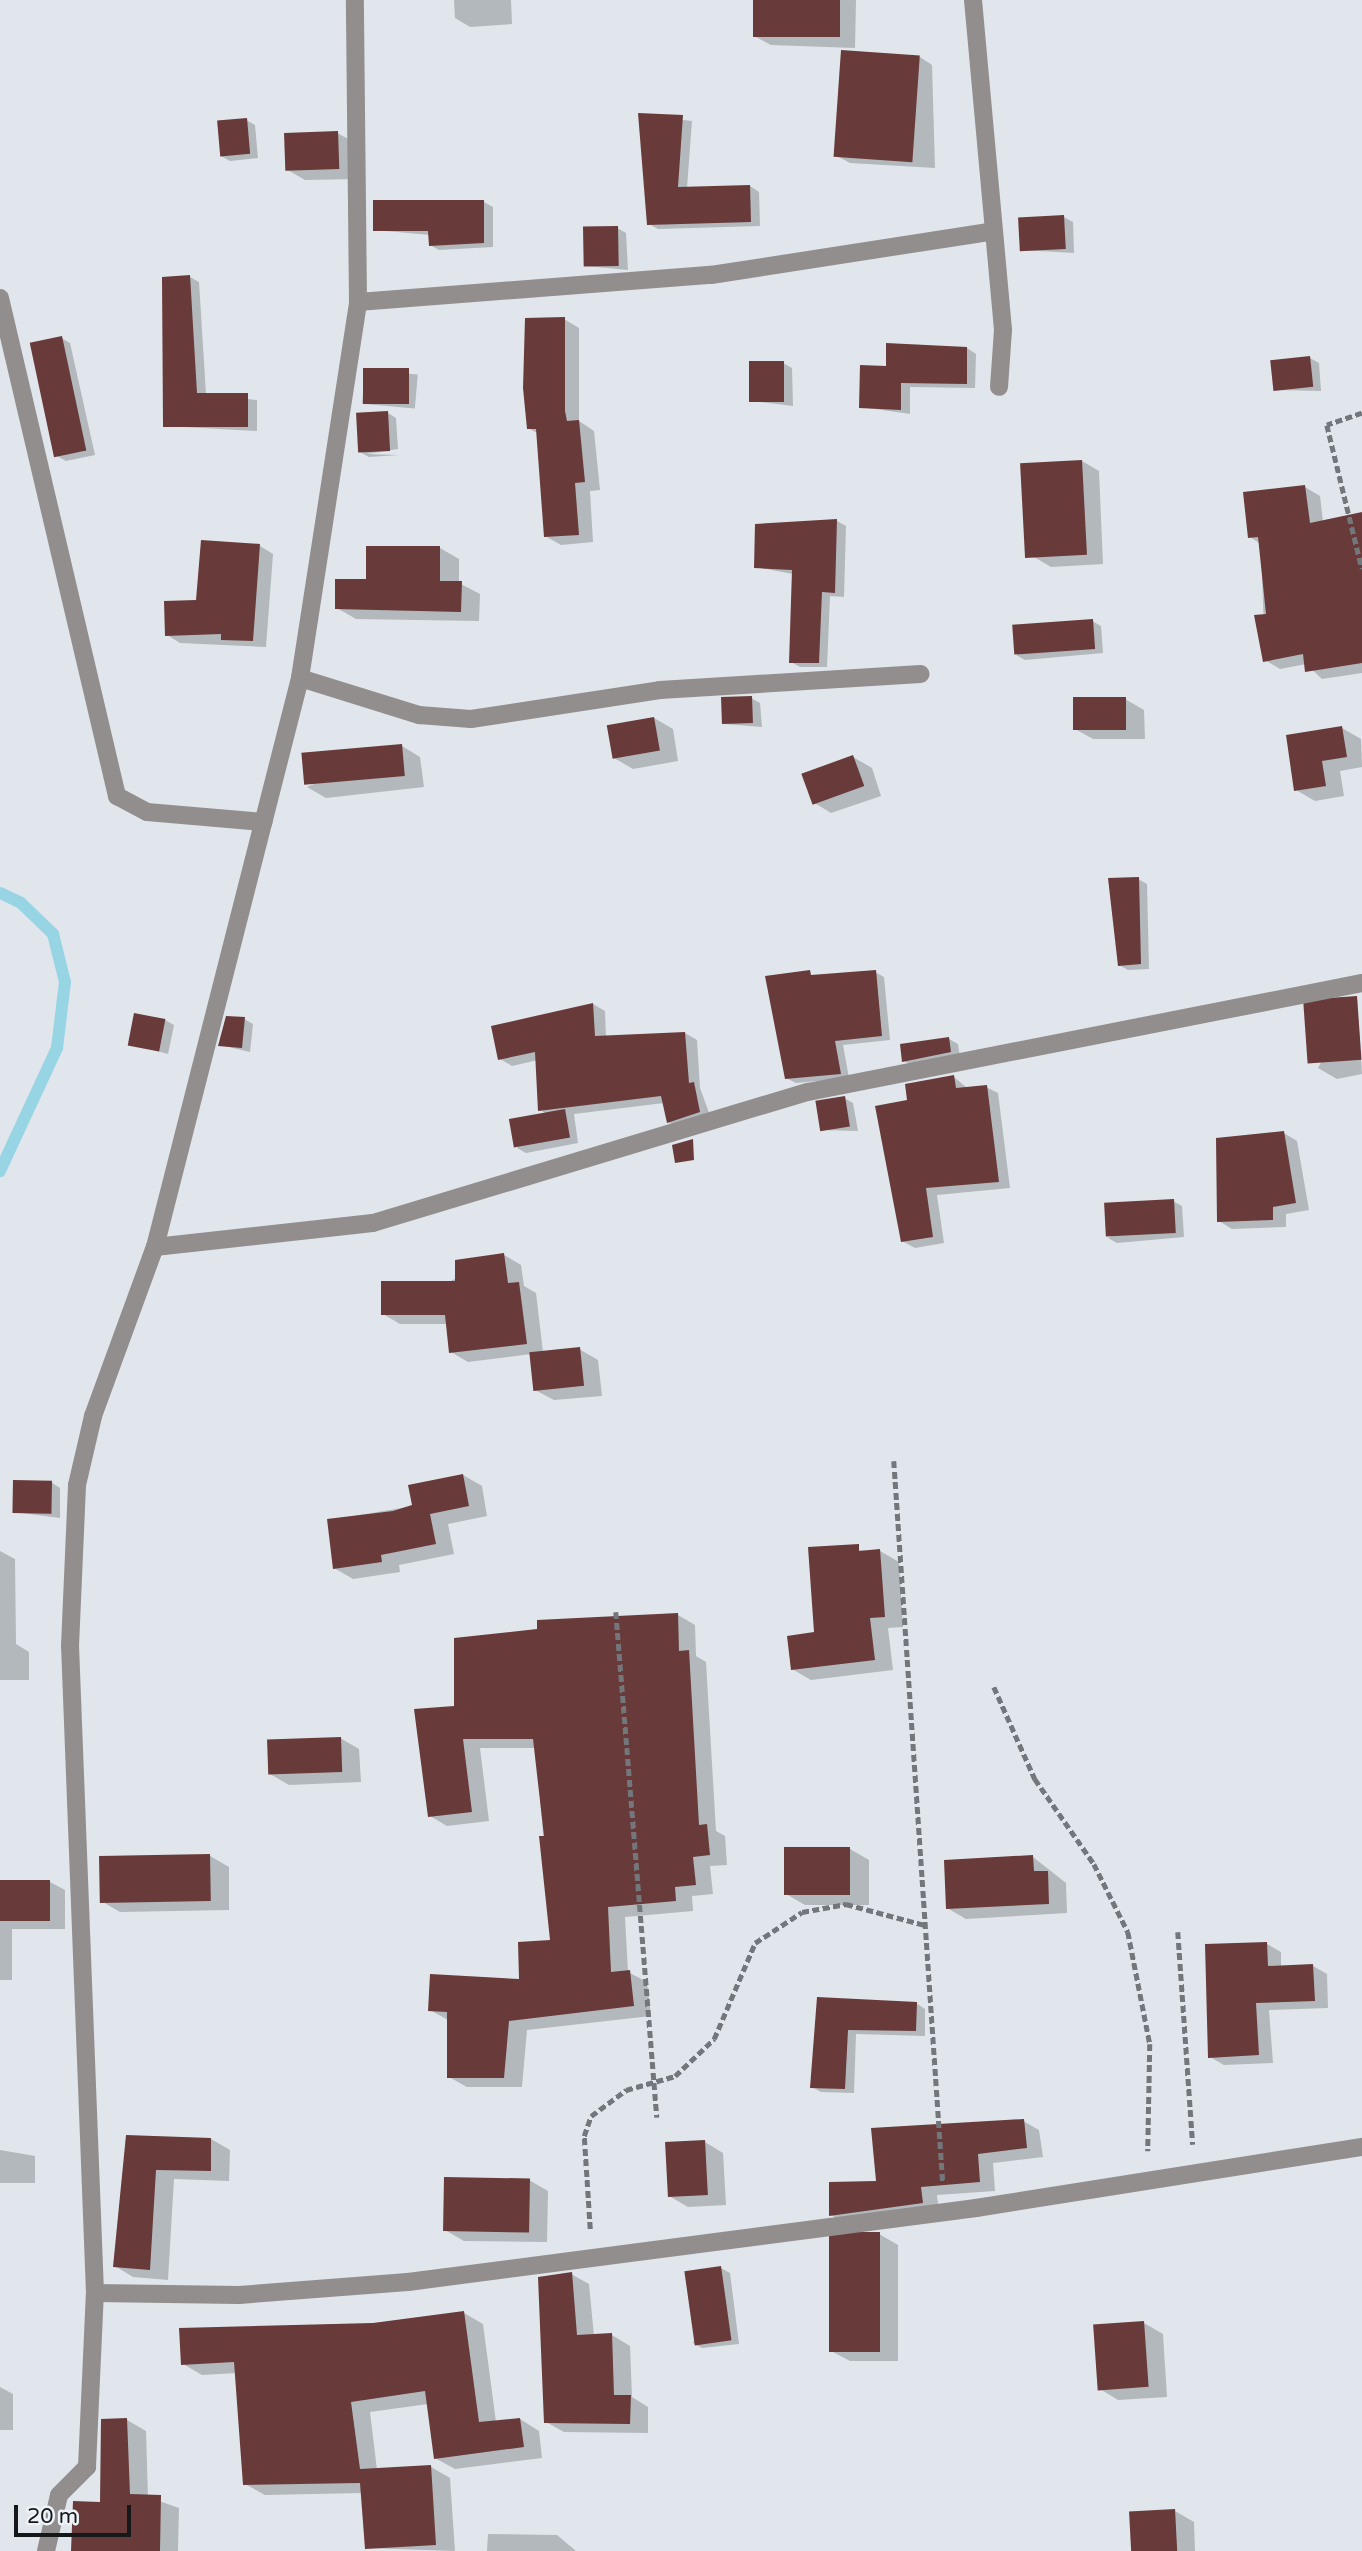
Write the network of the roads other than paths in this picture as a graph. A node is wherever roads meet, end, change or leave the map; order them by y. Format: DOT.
graph roads {
  1 [pos="355,0"];
  2 [pos="973,0"];
  3 [pos="993,231"];
  4 [pos="0,298"];
  5 [pos="358,302"];
  6 [pos="999,387"];
  7 [pos="921,674"];
  8 [pos="300,678"];
  9 [pos="264,822"];
  10 [pos="1362,983"];
  11 [pos="155,1247"];
  12 [pos="1362,2147"];
  13 [pos="95,2293"];
  14 [pos="46,2551"];
  1 -- 5 [label="street"];
  2 -- 3 [label="street"];
  3 -- 5 [label="street"];
  3 -- 6 [label="street"];
  4 -- 9 [label="street"];
  5 -- 8 [label="street"];
  7 -- 8 [label="street"];
  8 -- 9 [label="street"];
  9 -- 11 [label="street"];
  10 -- 11 [label="street"];
  11 -- 13 [label="street"];
  12 -- 13 [label="street"];
  13 -- 14 [label="street"];
}
